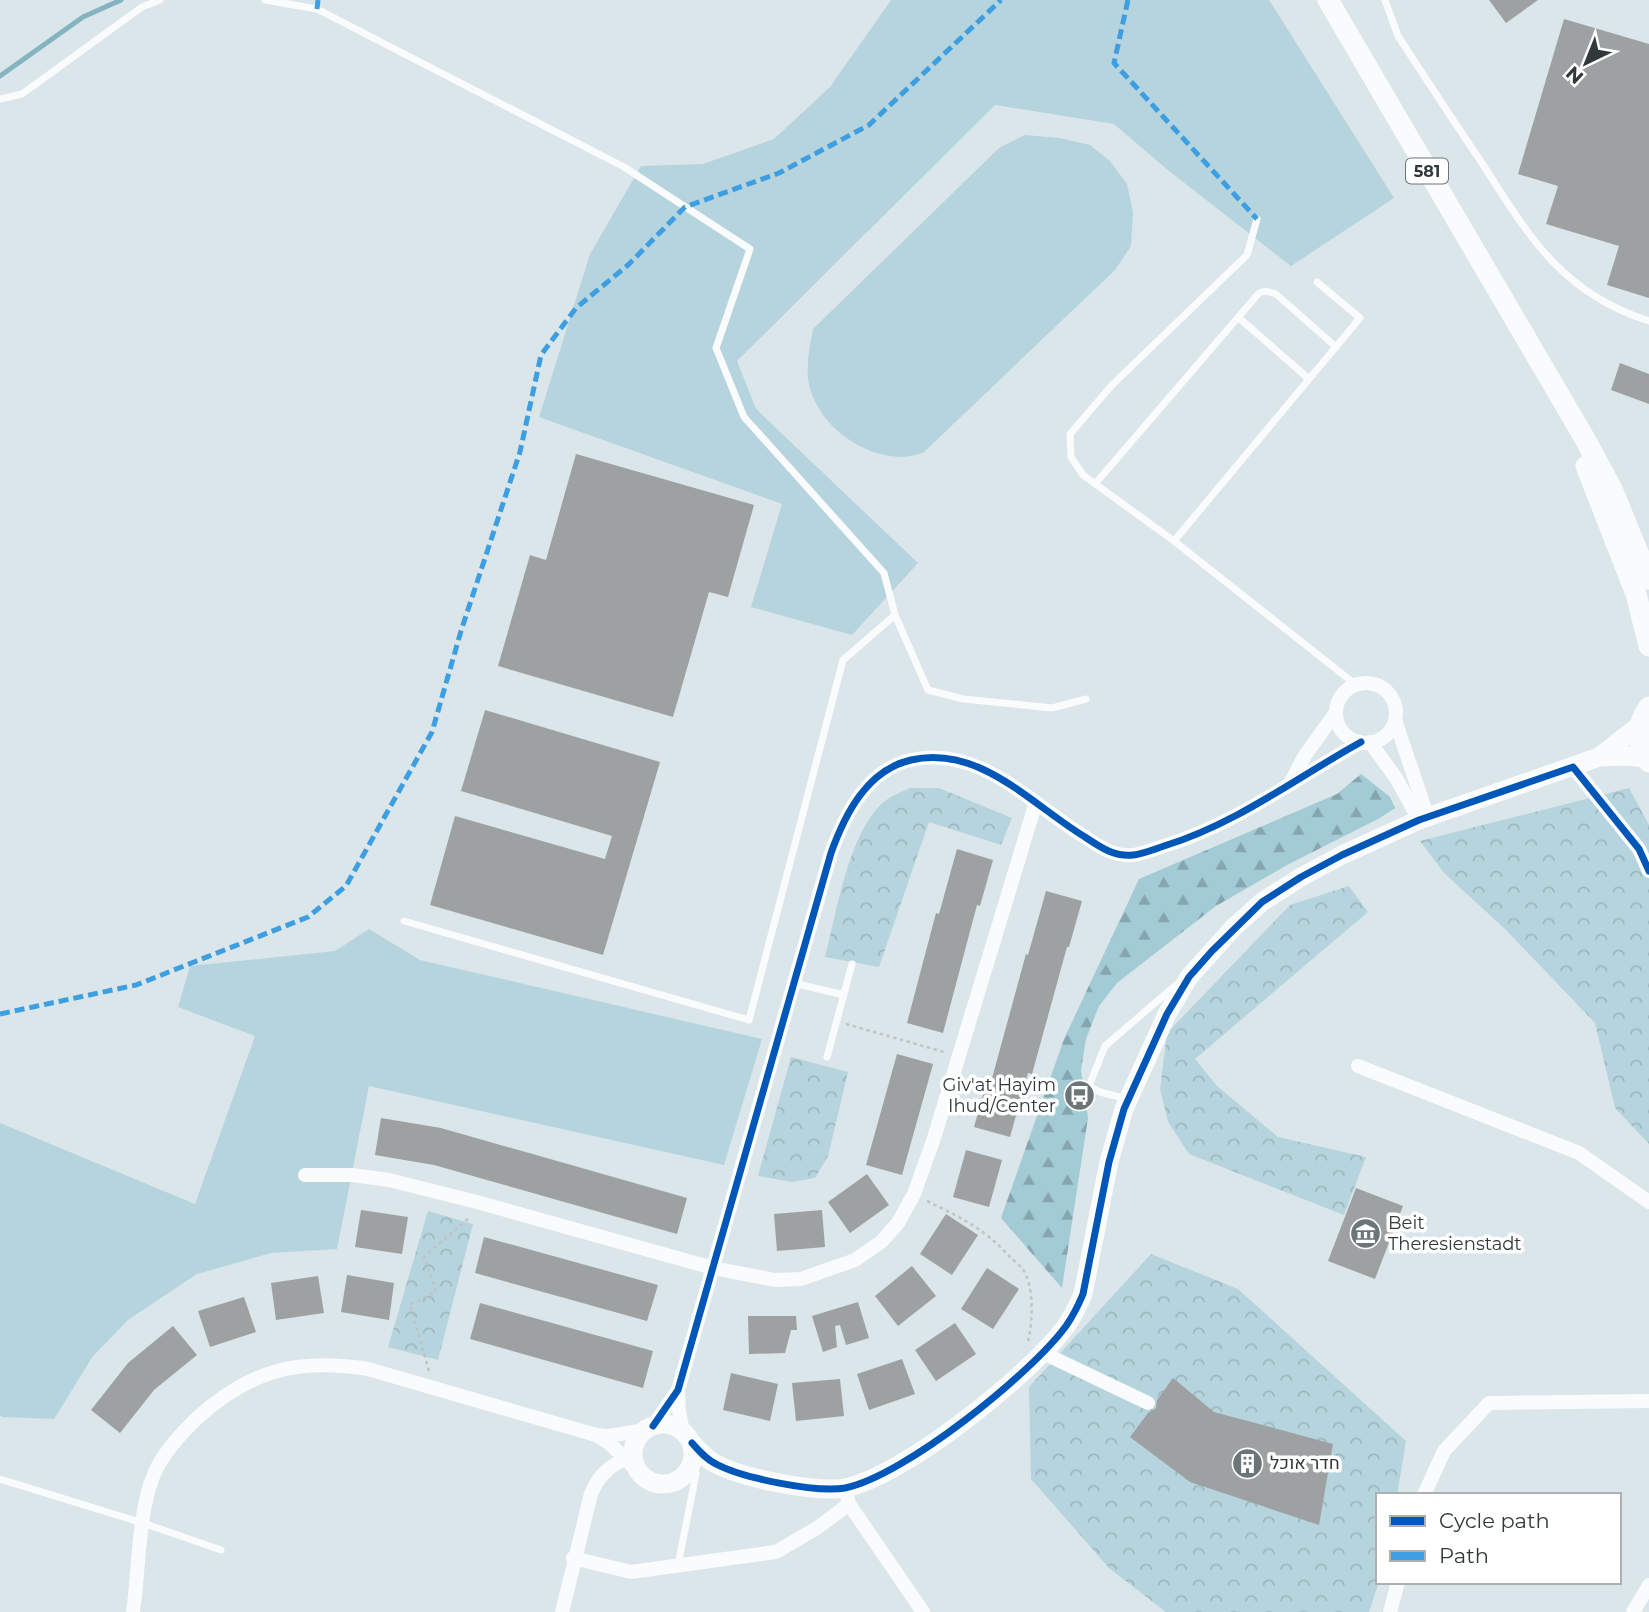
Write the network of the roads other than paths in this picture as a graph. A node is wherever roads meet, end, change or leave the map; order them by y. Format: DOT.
graph roads {
  1 [pos="160,0"];
  2 [pos="265,0"];
  3 [pos="1328,0"];
  4 [pos="1385,0"];
  5 [pos="0,99"];
  6 [pos="1257,219"];
  7 [pos="1317,282"];
  8 [pos="1238,317"];
  9 [pos="1649,321"];
  10 [pos="1526,341"];
  11 [pos="1336,347"];
  12 [pos="1309,379"];
  13 [pos="1095,484"];
  14 [pos="1174,541"];
  15 [pos="1649,579"];
  16 [pos="895,615"];
  17 [pos="1649,646"];
  18 [pos="1355,684"];
  19 [pos="1086,699"];
  20 [pos="1336,712"];
  21 [pos="1644,716"];
  22 [pos="1395,720"];
  23 [pos="1366,742"];
  24 [pos="1599,757"];
  25 [pos="1648,760"];
  26 [pos="1573,767"];
  27 [pos="1289,785"];
  28 [pos="1036,802"];
  29 [pos="1424,819"];
  30 [pos="1649,870"];
  31 [pos="404,921"];
  32 [pos="852,964"];
  33 [pos="1198,967"];
  34 [pos="793,983"];
  35 [pos="844,995"];
  36 [pos="827,1057"];
  37 [pos="1358,1066"];
  38 [pos="1128,1099"];
  39 [pos="305,1175"];
  40 [pos="1649,1202"];
  41 [pos="713,1268"];
  42 [pos="1035,1349"];
  43 [pos="678,1390"];
  44 [pos="1649,1401"];
  45 [pos="1148,1403"];
  46 [pos="649,1428"];
  47 [pos="596,1435"];
  48 [pos="687,1438"];
  49 [pos="632,1465"];
  50 [pos="729,1470"];
  51 [pos="689,1476"];
  52 [pos="0,1479"];
  53 [pos="1425,1493"];
  54 [pos="847,1496"];
  55 [pos="144,1523"];
  56 [pos="221,1550"];
  57 [pos="573,1558"];
  58 [pos="678,1566"];
  59 [pos="1397,1584"];
  60 [pos="1649,1585"];
  61 [pos="133,1612"];
  62 [pos="562,1612"];
  63 [pos="923,1612"];
  64 [pos="1390,1612"];
  65 [pos="1633,1612"];
  1 -- 5 [label="lane"];
  2 -- 16 [label="lane"];
  3 -- 10 [label="main road, 581"];
  4 -- 9 [label="lane"];
  6 -- 13 [label="lane"];
  7 -- 11 [label="lane"];
  8 -- 11 [label="lane"];
  8 -- 12 [label="lane"];
  8 -- 13 [label="lane"];
  10 -- 15 [label="main road, 581"];
  10 -- 17 [label="main road, 581"];
  11 -- 12 [label="lane"];
  12 -- 14 [label="lane"];
  13 -- 14 [label="lane"];
  14 -- 18 [label="lane"];
  16 -- 19 [label="lane"];
  16 -- 31 [label="lane"];
  18 -- 20 [label="street"];
  18 -- 22 [label="street"];
  20 -- 23 [label="street"];
  20 -- 27 [label="street"];
  21 -- 24 [label="street"];
  21 -- 25 [label="main road"];
  22 -- 23 [label="street"];
  22 -- 29 [label="street"];
  23 -- 27 [label="street"];
  23 -- 29 [label="street"];
  24 -- 25 [label="street"];
  24 -- 26 [label="street"];
  26 -- 29 [label="street"];
  26 -- 30 [label="street"];
  27 -- 28 [label="street"];
  28 -- 34 [label="street"];
  28 -- 41 [label="street"];
  29 -- 33 [label="street"];
  32 -- 35 [label="lane"];
  33 -- 38 [label="street"];
  33 -- 38 [label="lane"];
  34 -- 35 [label="lane"];
  34 -- 41 [label="street"];
  35 -- 36 [label="lane"];
  37 -- 40 [label="street"];
  38 -- 42 [label="street"];
  39 -- 41 [label="street"];
  41 -- 43 [label="street"];
  42 -- 45 [label="street"];
  42 -- 54 [label="street"];
  43 -- 46 [label="street"];
  43 -- 48 [label="street"];
  44 -- 53 [label="street"];
  46 -- 47 [label="street"];
  46 -- 48 [label="street"];
  46 -- 49 [label="street"];
  47 -- 49 [label="street"];
  47 -- 55 [label="street"];
  48 -- 50 [label="street"];
  48 -- 51 [label="street"];
  49 -- 51 [label="street"];
  49 -- 57 [label="street"];
  50 -- 51 [label="street"];
  50 -- 54 [label="street"];
  51 -- 58 [label="lane"];
  52 -- 55 [label="lane"];
  54 -- 58 [label="street"];
  54 -- 63 [label="street"];
  55 -- 56 [label="lane"];
  55 -- 61 [label="street"];
  57 -- 58 [label="street"];
  57 -- 62 [label="street"];
  59 -- 64 [label="street"];
  60 -- 65 [label="street"];
}
